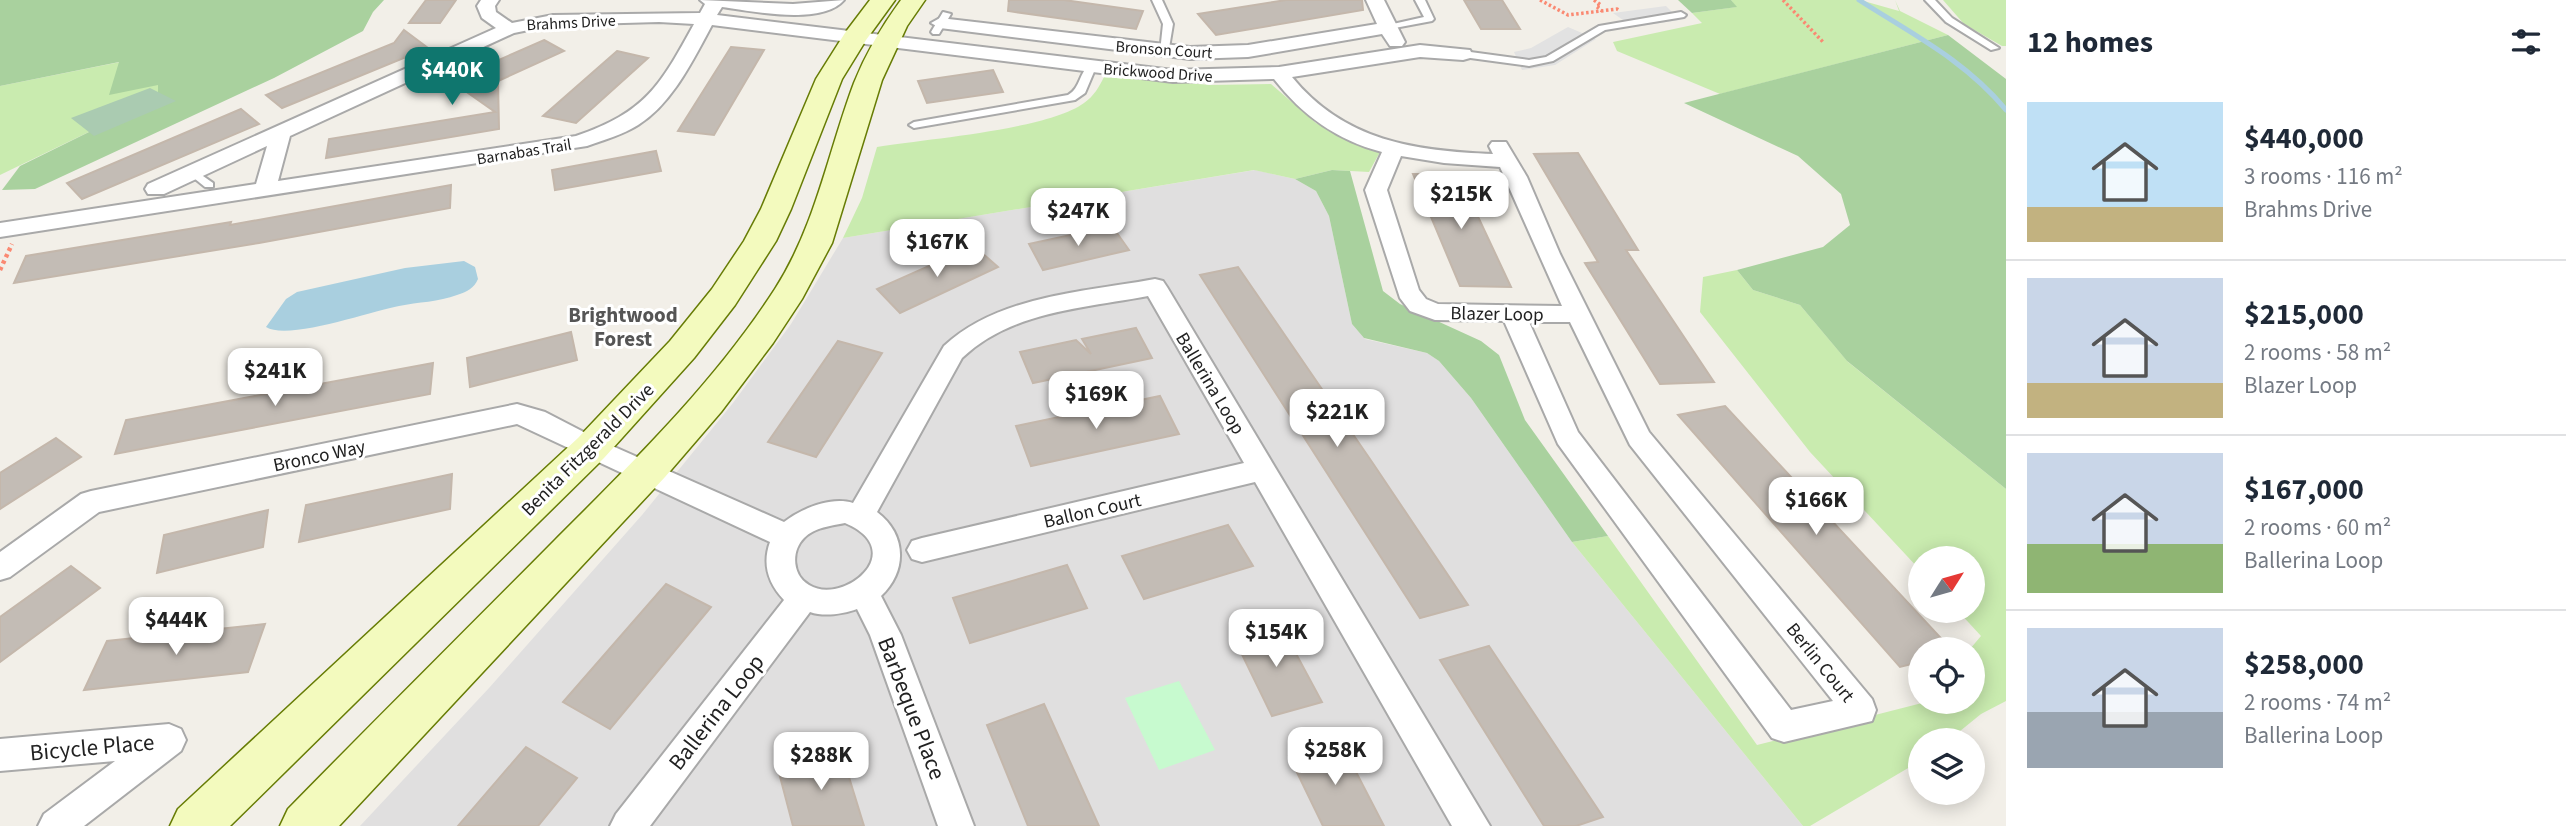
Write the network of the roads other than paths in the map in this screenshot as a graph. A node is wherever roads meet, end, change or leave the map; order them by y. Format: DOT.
graph roads {
  1 [pos="490,0"];
  2 [pos="835,0"];
  3 [pos="883,0"];
  4 [pos="914,0"];
  5 [pos="1157,0"];
  6 [pos="1375,0"];
  7 [pos="1420,0"];
  8 [pos="1930,0"];
  9 [pos="710,7"];
  10 [pos="1681,15"];
  11 [pos="941,23"];
  12 [pos="509,29"];
  13 [pos="1387,29"];
  14 [pos="854,36"];
  15 [pos="886,40"];
  16 [pos="1099,44"];
  17 [pos="1994,48"];
  18 [pos="1165,52"];
  19 [pos="1403,52"];
  20 [pos="1463,54"];
  21 [pos="1091,67"];
  22 [pos="1279,73"];
  23 [pos="914,125"];
  24 [pos="281,132"];
  25 [pos="1393,150"];
  26 [pos="193,172"];
  27 [pos="209,185"];
  28 [pos="266,188"];
  29 [pos="156,189"];
  30 [pos="6,237"];
  31 [pos="1513,313"];
  32 [pos="1577,314"];
  33 [pos="591,448"];
  34 [pos="1262,470"];
  35 [pos="647,472"];
  36 [pos="860,516"];
  37 [pos="788,537"];
  38 [pos="922,550"];
  39 [pos="0,568"];
  40 [pos="864,592"];
  41 [pos="804,597"];
  42 [pos="0,755"];
  43 [pos="56,826"];
  44 [pos="195,826"];
  45 [pos="304,826"];
  46 [pos="628,826"];
  47 [pos="956,826"];
  48 [pos="1472,826"];
  1 -- 12 [label="street"];
  2 -- 9 [label="street"];
  3 -- 14 [label="main road, Benita Fitzgerald Drive"];
  4 -- 15 [label="main road"];
  5 -- 18 [label="lane"];
  6 -- 13 [label="street"];
  7 -- 13 [label="lane"];
  8 -- 17 [label="lane"];
  9 -- 12 [label="street, Brahms Drive"];
  9 -- 14 [label="street, Brahms Drive"];
  9 -- 28 [label="street, Barnabas Trail"];
  10 -- 20 [label="lane"];
  11 -- 16 [label="street, Bronson Court"];
  12 -- 24 [label="street, Brahms Drive"];
  13 -- 18 [label="street, Bronson Court"];
  13 -- 19 [label="street"];
  14 -- 15 [label="street, Brickwood Drive"];
  14 -- 33 [label="main road, Benita Fitzgerald Drive"];
  15 -- 21 [label="street, Brickwood Drive"];
  15 -- 35 [label="main road"];
  16 -- 18 [label="street, Bronson Court"];
  16 -- 21 [label="street"];
  19 -- 20 [label="street, Brickwood Drive"];
  19 -- 22 [label="street, Brickwood Drive"];
  21 -- 22 [label="street, Brickwood Drive"];
  21 -- 23 [label="lane"];
  22 -- 25 [label="street, Berlin Court"];
  24 -- 26 [label="street, Brahms Drive"];
  24 -- 28 [label="street"];
  25 -- 31 [label="street, Blazer Loop"];
  25 -- 32 [label="street, Berlin Court"];
  26 -- 27 [label="lane"];
  26 -- 29 [label="street, Brahms Drive"];
  28 -- 30 [label="street, Barnabas Trail"];
  31 -- 32 [label="street, Blazer Loop"];
  31 -- 32 [label="street, Berlin Court"];
  33 -- 35 [label="street, Bronco Way"];
  33 -- 39 [label="street, Bronco Way"];
  33 -- 44 [label="main road, Benita Fitzgerald Drive"];
  34 -- 36 [label="street, Ballerina Loop"];
  34 -- 38 [label="street, Ballon Court"];
  34 -- 48 [label="street, Ballerina Loop"];
  35 -- 37 [label="street"];
  35 -- 45 [label="main road"];
  36 -- 37 [label="street"];
  36 -- 40 [label="street"];
  37 -- 41 [label="street"];
  40 -- 41 [label="street"];
  40 -- 47 [label="street, Barbeque Place"];
  41 -- 46 [label="street, Ballerina Loop"];
  42 -- 43 [label="street, Bicycle Place"];
}
